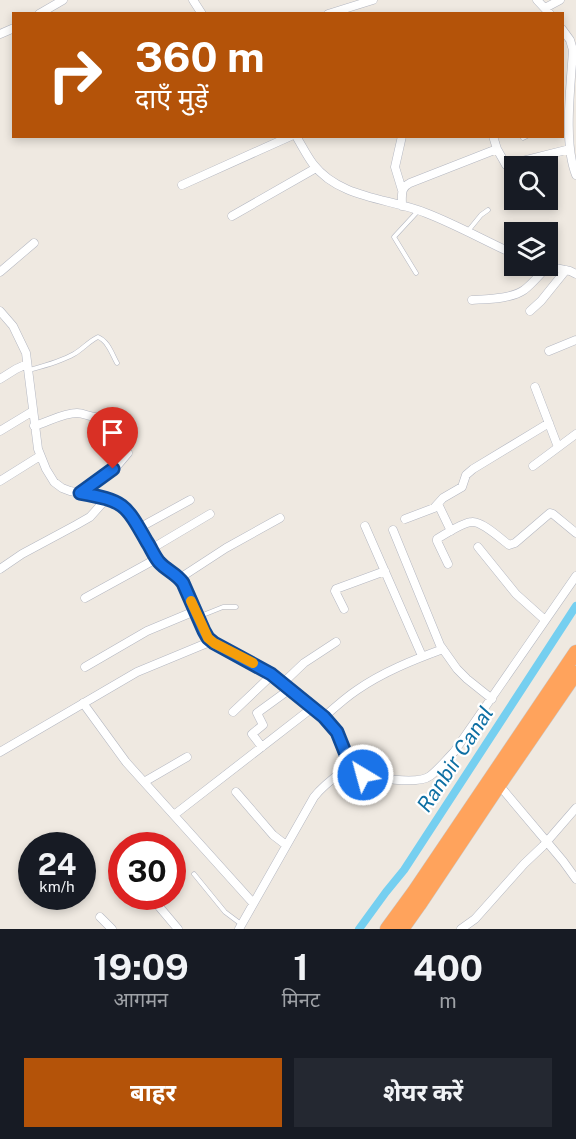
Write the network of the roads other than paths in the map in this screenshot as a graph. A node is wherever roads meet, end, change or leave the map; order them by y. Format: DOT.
graph roads {
  1 [pos="63,0"];
  2 [pos="373,0"];
  3 [pos="537,0"];
  4 [pos="560,0"];
  5 [pos="548,11"];
  6 [pos="42,12"];
  7 [pos="334,12"];
  8 [pos="573,43"];
  9 [pos="574,61"];
  10 [pos="566,124"];
  11 [pos="287,138"];
  12 [pos="297,138"];
  13 [pos="402,138"];
  14 [pos="494,138"];
  15 [pos="497,149"];
  16 [pos="570,149"];
  17 [pos="316,168"];
  18 [pos="576,175"];
  19 [pos="182,185"];
  20 [pos="402,190"];
  21 [pos="402,206"];
  22 [pos="418,210"];
  23 [pos="488,210"];
  24 [pos="231,216"];
  25 [pos="467,231"];
  26 [pos="34,243"];
  27 [pos="504,249"];
  28 [pos="558,268"];
  29 [pos="566,270"];
  30 [pos="0,272"];
  31 [pos="416,273"];
  32 [pos="576,274"];
  33 [pos="537,276"];
  34 [pos="472,300"];
  35 [pos="530,311"];
  36 [pos="1,312"];
  37 [pos="576,340"];
  38 [pos="549,351"];
  39 [pos="117,363"];
  40 [pos="28,368"];
  41 [pos="0,379"];
  42 [pos="536,387"];
  43 [pos="33,411"];
  44 [pos="116,418"];
  45 [pos="549,423"];
  46 [pos="34,426"];
  47 [pos="0,431"];
  48 [pos="576,434"];
  49 [pos="558,447"];
  50 [pos="128,453"];
  51 [pos="40,456"];
  52 [pos="533,466"];
  53 [pos="0,481"];
  54 [pos="80,493"];
  55 [pos="107,498"];
  56 [pos="190,500"];
  57 [pos="438,504"];
  58 [pos="210,514"];
  59 [pos="280,518"];
  60 [pos="405,519"];
  61 [pos="365,526"];
  62 [pos="140,528"];
  63 [pos="393,530"];
  64 [pos="451,531"];
  65 [pos="576,533"];
  66 [pos="478,547"];
  67 [pos="151,549"];
  68 [pos="156,559"];
  69 [pos="448,564"];
  70 [pos="0,569"];
  71 [pos="385,571"];
  72 [pos="576,576"];
  73 [pos="180,578"];
  74 [pos="85,598"];
  75 [pos="236,607"];
  76 [pos="344,609"];
  77 [pos="196,614"];
  78 [pos="545,620"];
  79 [pos="212,641"];
  80 [pos="336,642"];
  81 [pos="443,649"];
  82 [pos="576,652"];
  83 [pos="422,656"];
  84 [pos="85,667"];
  85 [pos="576,673"];
  86 [pos="272,675"];
  87 [pos="283,683"];
  88 [pos="290,689"];
  89 [pos="492,699"];
  90 [pos="83,703"];
  91 [pos="312,708"];
  92 [pos="233,712"];
  93 [pos="324,717"];
  94 [pos="262,747"];
  95 [pos="0,752"];
  96 [pos="187,758"];
  97 [pos="351,765"];
  98 [pos="144,782"];
  99 [pos="499,785"];
  100 [pos="236,792"];
  101 [pos="576,808"];
  102 [pos="174,815"];
  103 [pos="546,842"];
  104 [pos="286,845"];
  105 [pos="194,874"];
  106 [pos="576,879"];
  107 [pos="253,903"];
  108 [pos="162,910"];
  109 [pos="100,917"];
  110 [pos="240,927"];
  111 [pos="404,928"];
  112 [pos="112,929"];
  113 [pos="178,929"];
  114 [pos="387,929"];
  115 [pos="461,929"];
  1 -- 6 [label="street"];
  2 -- 7 [label="street"];
  3 -- 5 [label="street"];
  4 -- 5 [label="street"];
  8 -- 9 [label="street"];
  9 -- 10 [label="street"];
  10 -- 16 [label="street"];
  11 -- 19 [label="street"];
  12 -- 17 [label="street"];
  13 -- 20 [label="street"];
  14 -- 15 [label="street"];
  15 -- 16 [label="street"];
  15 -- 20 [label="street"];
  16 -- 18 [label="street"];
  17 -- 21 [label="street"];
  17 -- 24 [label="street"];
  20 -- 21 [label="street"];
  21 -- 22 [label="street"];
  22 -- 25 [label="street"];
  22 -- 31 [label="lane"];
  23 -- 25 [label="lane"];
  25 -- 27 [label="street"];
  26 -- 30 [label="street"];
  28 -- 29 [label="street"];
  29 -- 32 [label="street"];
  29 -- 35 [label="street"];
  33 -- 34 [label="street"];
  36 -- 40 [label="street"];
  37 -- 38 [label="street"];
  39 -- 40 [label="lane"];
  40 -- 41 [label="street"];
  40 -- 43 [label="street"];
  42 -- 45 [label="street"];
  43 -- 46 [label="street"];
  43 -- 47 [label="street"];
  44 -- 46 [label="street"];
  45 -- 49 [label="street"];
  45 -- 57 [label="street"];
  46 -- 51 [label="street"];
  48 -- 49 [label="street"];
  49 -- 52 [label="street"];
  50 -- 54 [label="street"];
  51 -- 53 [label="street"];
  51 -- 54 [label="street"];
  54 -- 55 [label="street"];
  55 -- 62 [label="street"];
  55 -- 70 [label="street"];
  56 -- 62 [label="street"];
  57 -- 60 [label="street"];
  57 -- 64 [label="street"];
  58 -- 67 [label="street"];
  59 -- 73 [label="street"];
  61 -- 71 [label="street"];
  62 -- 67 [label="street"];
  63 -- 81 [label="street"];
  64 -- 65 [label="street"];
  64 -- 69 [label="street"];
  66 -- 78 [label="street"];
  67 -- 68 [label="street"];
  68 -- 73 [label="street"];
  68 -- 74 [label="street"];
  71 -- 76 [label="street"];
  71 -- 83 [label="street"];
  72 -- 78 [label="street"];
  73 -- 77 [label="street"];
  75 -- 77 [label="lane"];
  77 -- 79 [label="street"];
  77 -- 84 [label="street"];
  78 -- 89 [label="street"];
  79 -- 86 [label="street"];
  79 -- 90 [label="street"];
  80 -- 87 [label="street"];
  81 -- 83 [label="street"];
  81 -- 89 [label="street"];
  82 -- 114 [label="highway"];
  83 -- 93 [label="street"];
  85 -- 99 [label="highway"];
  86 -- 87 [label="street"];
  86 -- 92 [label="street"];
  87 -- 88 [label="street"];
  88 -- 91 [label="street"];
  88 -- 94 [label="street"];
  89 -- 97 [label="street"];
  90 -- 95 [label="street"];
  90 -- 98 [label="street"];
  91 -- 93 [label="street"];
  91 -- 94 [label="street"];
  93 -- 97 [label="street"];
  94 -- 102 [label="street"];
  96 -- 98 [label="street"];
  97 -- 104 [label="street"];
  98 -- 102 [label="street"];
  99 -- 103 [label="street"];
  99 -- 111 [label="highway"];
  100 -- 104 [label="street"];
  101 -- 103 [label="street"];
  102 -- 107 [label="street"];
  103 -- 106 [label="street"];
  103 -- 115 [label="street"];
  104 -- 107 [label="street"];
  105 -- 110 [label="lane"];
  107 -- 110 [label="street"];
  108 -- 113 [label="street"];
  109 -- 112 [label="street"];
}
